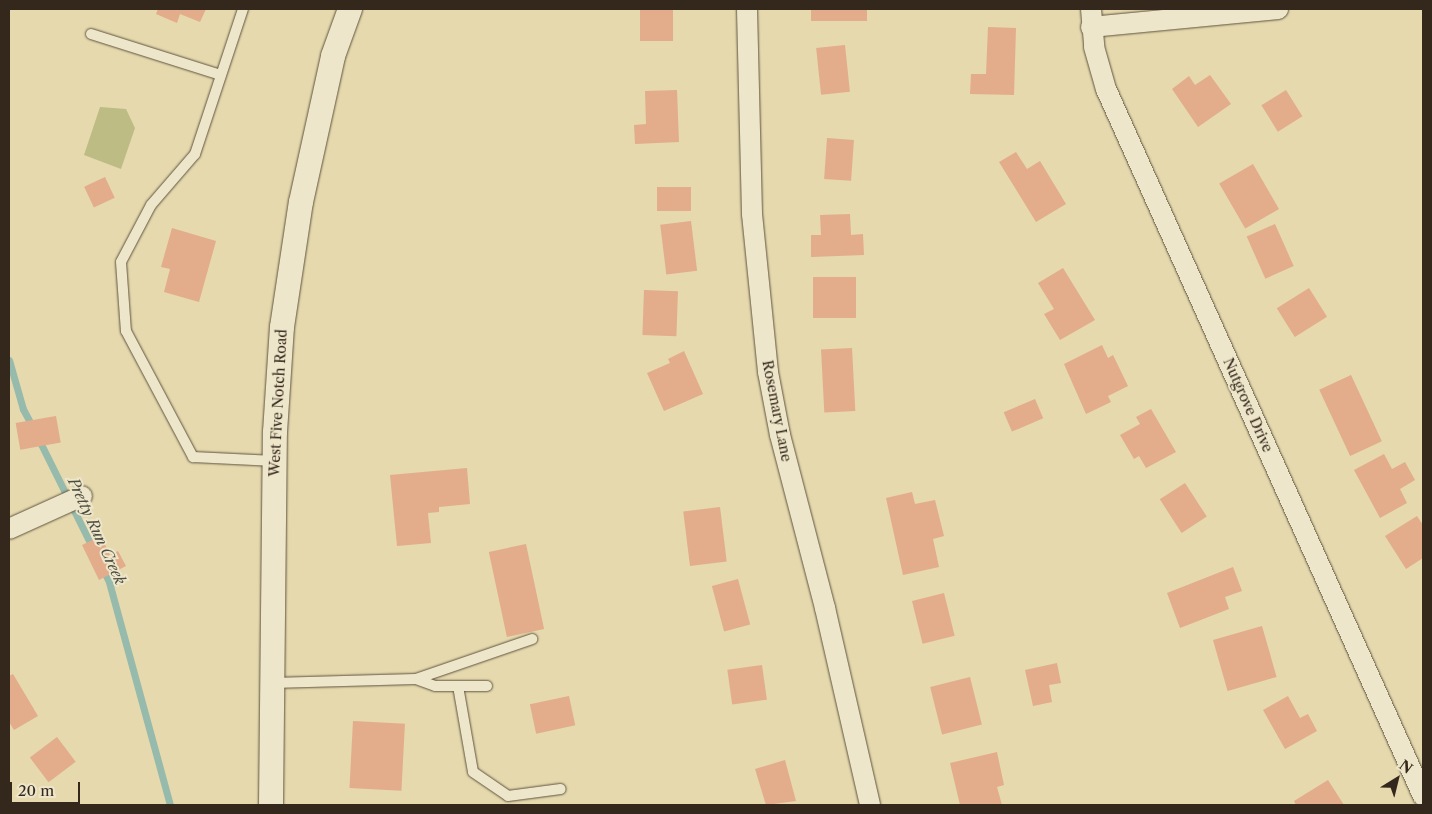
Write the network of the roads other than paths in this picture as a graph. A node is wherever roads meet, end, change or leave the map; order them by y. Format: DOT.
graph roads {
  1 [pos="243,9"];
  2 [pos="350,9"];
  3 [pos="748,9"];
  4 [pos="1278,9"];
  5 [pos="1091,18"];
  6 [pos="91,34"];
  7 [pos="221,75"];
  8 [pos="274,461"];
  9 [pos="82,496"];
  10 [pos="9,529"];
  11 [pos="532,639"];
  12 [pos="416,679"];
  13 [pos="272,682"];
  14 [pos="458,686"];
  15 [pos="487,686"];
  16 [pos="561,789"];
  17 [pos="1423,796"];
  18 [pos="271,805"];
  19 [pos="870,805"];
  1 -- 7 [label="lane"];
  2 -- 8 [label="street, West Five Notch Road"];
  3 -- 19 [label="street, Rosemary Lane"];
  4 -- 5 [label="street"];
  5 -- 17 [label="street, Nutgrove Drive"];
  6 -- 7 [label="lane"];
  7 -- 8 [label="lane"];
  8 -- 13 [label="street, West Five Notch Road"];
  9 -- 10 [label="street"];
  11 -- 12 [label="lane"];
  12 -- 13 [label="lane"];
  12 -- 14 [label="lane"];
  13 -- 18 [label="street, West Five Notch Road"];
  14 -- 15 [label="lane"];
  14 -- 16 [label="lane"];
}
